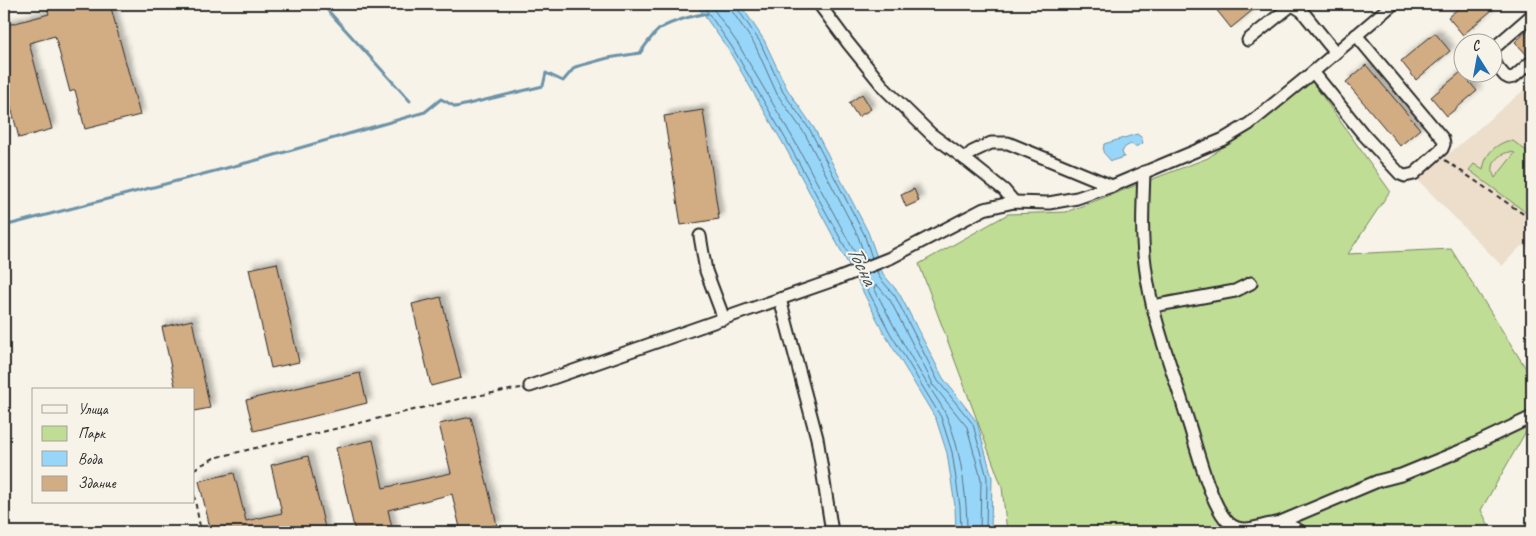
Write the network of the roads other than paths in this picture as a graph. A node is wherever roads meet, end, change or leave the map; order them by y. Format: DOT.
graph roads {
  1 [pos="820,4"];
  2 [pos="1393,4"];
  3 [pos="1299,6"];
  4 [pos="1379,8"];
  5 [pos="1532,15"];
  6 [pos="1356,35"];
  7 [pos="1504,39"];
  8 [pos="1248,40"];
  9 [pos="1335,52"];
  10 [pos="1532,61"];
  11 [pos="1313,72"];
  12 [pos="1504,75"];
  13 [pos="966,159"];
  14 [pos="1144,172"];
  15 [pos="1112,186"];
  16 [pos="1014,202"];
  17 [pos="700,236"];
  18 [pos="1250,282"];
  19 [pos="780,299"];
  20 [pos="1153,306"];
  21 [pos="724,320"];
  22 [pos="530,386"];
  23 [pos="1532,417"];
  24 [pos="1278,523"];
  25 [pos="832,532"];
  26 [pos="1301,532"];
  1 -- 13 [label="street"];
  2 -- 4 [label="street"];
  3 -- 8 [label="street"];
  3 -- 9 [label="street"];
  4 -- 6 [label="street"];
  5 -- 7 [label="street"];
  6 -- 9 [label="street"];
  6 -- 11 [label="street"];
  9 -- 11 [label="street"];
  10 -- 12 [label="street"];
  11 -- 14 [label="street"];
  13 -- 15 [label="street"];
  13 -- 16 [label="street"];
  14 -- 15 [label="street"];
  14 -- 20 [label="street"];
  15 -- 16 [label="street"];
  16 -- 19 [label="street"];
  17 -- 21 [label="street"];
  18 -- 20 [label="street"];
  19 -- 21 [label="street"];
  19 -- 25 [label="street"];
  20 -- 24 [label="street"];
  21 -- 22 [label="street"];
  23 -- 24 [label="street"];
  24 -- 26 [label="street"];
}
